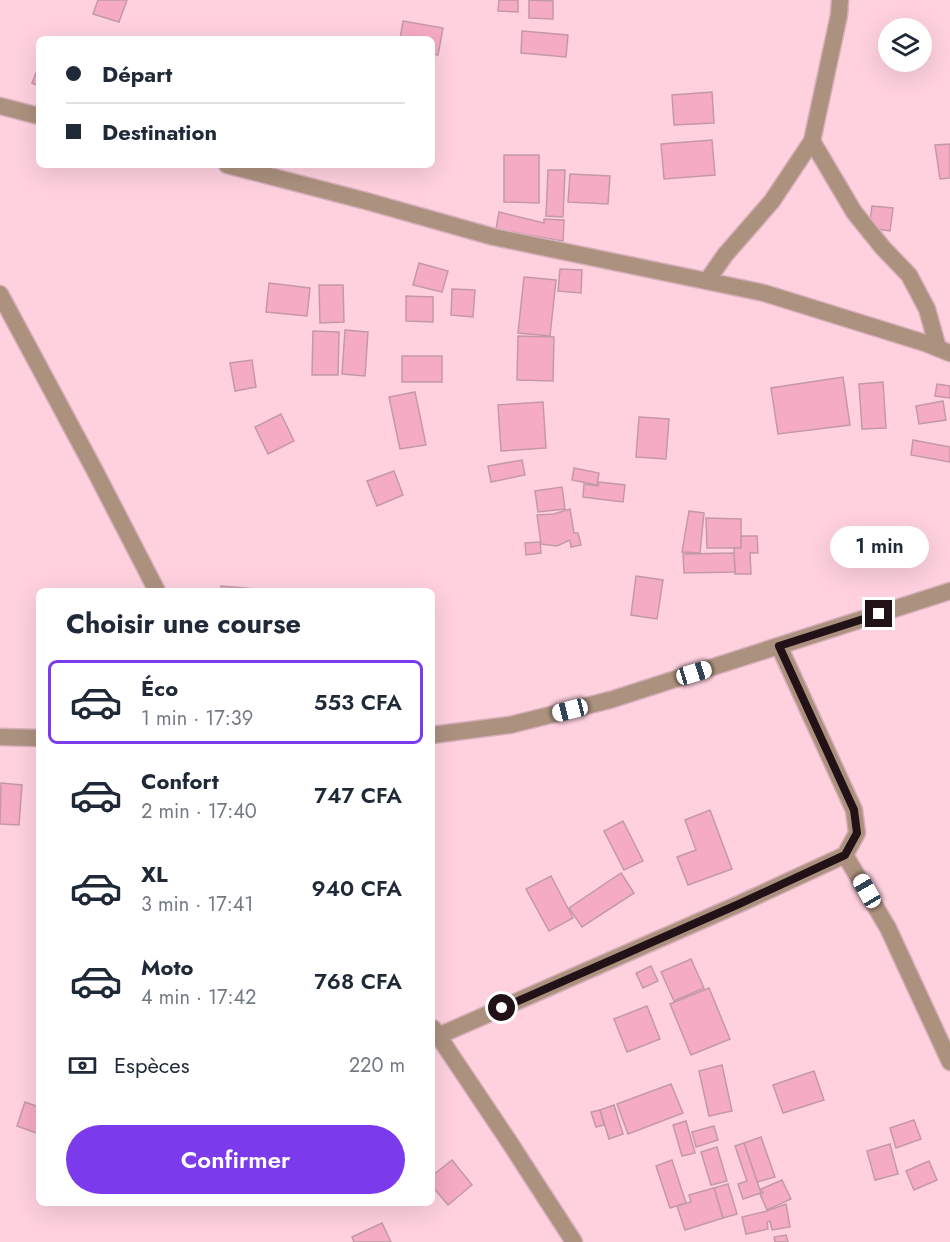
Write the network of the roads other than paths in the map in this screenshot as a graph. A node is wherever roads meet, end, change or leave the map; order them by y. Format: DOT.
graph roads {
  1 [pos="840,0"];
  2 [pos="0,106"];
  3 [pos="36,115"];
  4 [pos="812,141"];
  5 [pos="239,168"];
  6 [pos="707,281"];
  7 [pos="0,294"];
  8 [pos="944,350"];
  9 [pos="155,588"];
  10 [pos="950,591"];
  11 [pos="779,646"];
  12 [pos="435,735"];
  13 [pos="0,737"];
  14 [pos="36,738"];
  15 [pos="845,855"];
  16 [pos="435,1032"];
  17 [pos="950,1062"];
  18 [pos="574,1242"];
  1 -- 4 [label="street"];
  2 -- 3 [label="street"];
  4 -- 6 [label="street"];
  4 -- 8 [label="street"];
  5 -- 6 [label="street"];
  6 -- 8 [label="street"];
  7 -- 9 [label="street"];
  10 -- 11 [label="street"];
  11 -- 12 [label="street"];
  11 -- 15 [label="street"];
  13 -- 14 [label="street"];
  15 -- 16 [label="street"];
  15 -- 17 [label="street"];
  16 -- 18 [label="street"];
}
